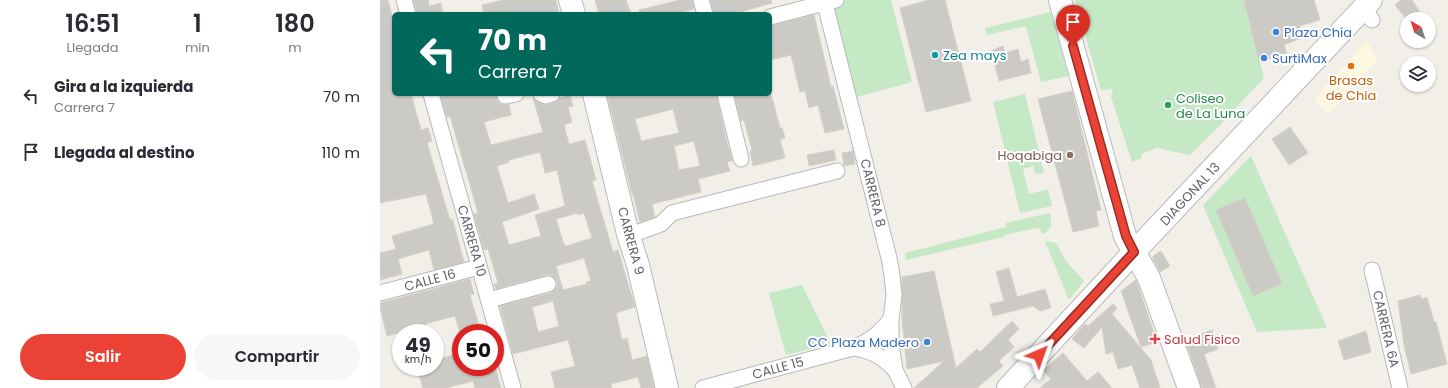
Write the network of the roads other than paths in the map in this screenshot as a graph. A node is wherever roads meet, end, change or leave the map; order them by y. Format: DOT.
graph roads {
  1 [pos="404,0"];
  2 [pos="570,0"];
  3 [pos="702,0"];
  4 [pos="1060,0"];
  5 [pos="1068,0"];
  6 [pos="828,1"];
  7 [pos="1369,9"];
  8 [pos="407,12"];
  9 [pos="573,12"];
  10 [pos="705,12"];
  11 [pos="772,16"];
  12 [pos="432,96"];
  13 [pos="594,96"];
  14 [pos="725,96"];
  15 [pos="741,159"];
  16 [pos="838,170"];
  17 [pos="1153,232"];
  18 [pos="628,234"];
  19 [pos="1134,252"];
  20 [pos="479,267"];
  21 [pos="1372,270"];
  22 [pos="548,284"];
  23 [pos="380,293"];
  24 [pos="488,300"];
  25 [pos="891,319"];
  26 [pos="853,348"];
  27 [pos="895,370"];
  28 [pos="513,388"];
  29 [pos="667,388"];
  30 [pos="703,388"];
  31 [pos="904,388"];
  32 [pos="1008,388"];
  33 [pos="1189,388"];
  34 [pos="1400,388"];
  1 -- 8 [label="street"];
  2 -- 9 [label="main road"];
  3 -- 10 [label="street"];
  4 -- 19 [label="main road"];
  5 -- 17 [label="main road"];
  6 -- 11 [label="street"];
  6 -- 25 [label="street, CARRERA 8"];
  7 -- 17 [label="main road, DIAGONAL 13"];
  12 -- 20 [label="street, CARRERA 10"];
  13 -- 18 [label="main road, CARRERA 9"];
  14 -- 15 [label="street"];
  16 -- 18 [label="street"];
  17 -- 19 [label="main road, DIAGONAL 13"];
  18 -- 29 [label="main road, CARRERA 9"];
  19 -- 32 [label="main road, DIAGONAL 13"];
  19 -- 33 [label="main road"];
  20 -- 23 [label="street, CALLE 16"];
  20 -- 24 [label="street, CARRERA 10"];
  21 -- 34 [label="street, CARRERA 6A"];
  22 -- 24 [label="street"];
  24 -- 28 [label="street, CARRERA 10"];
  25 -- 26 [label="street, CALLE 15"];
  25 -- 27 [label="street, CARRERA 8"];
  26 -- 27 [label="street, CALLE 15"];
  26 -- 30 [label="street, CALLE 15"];
  27 -- 31 [label="street, CARRERA 8"];
}
